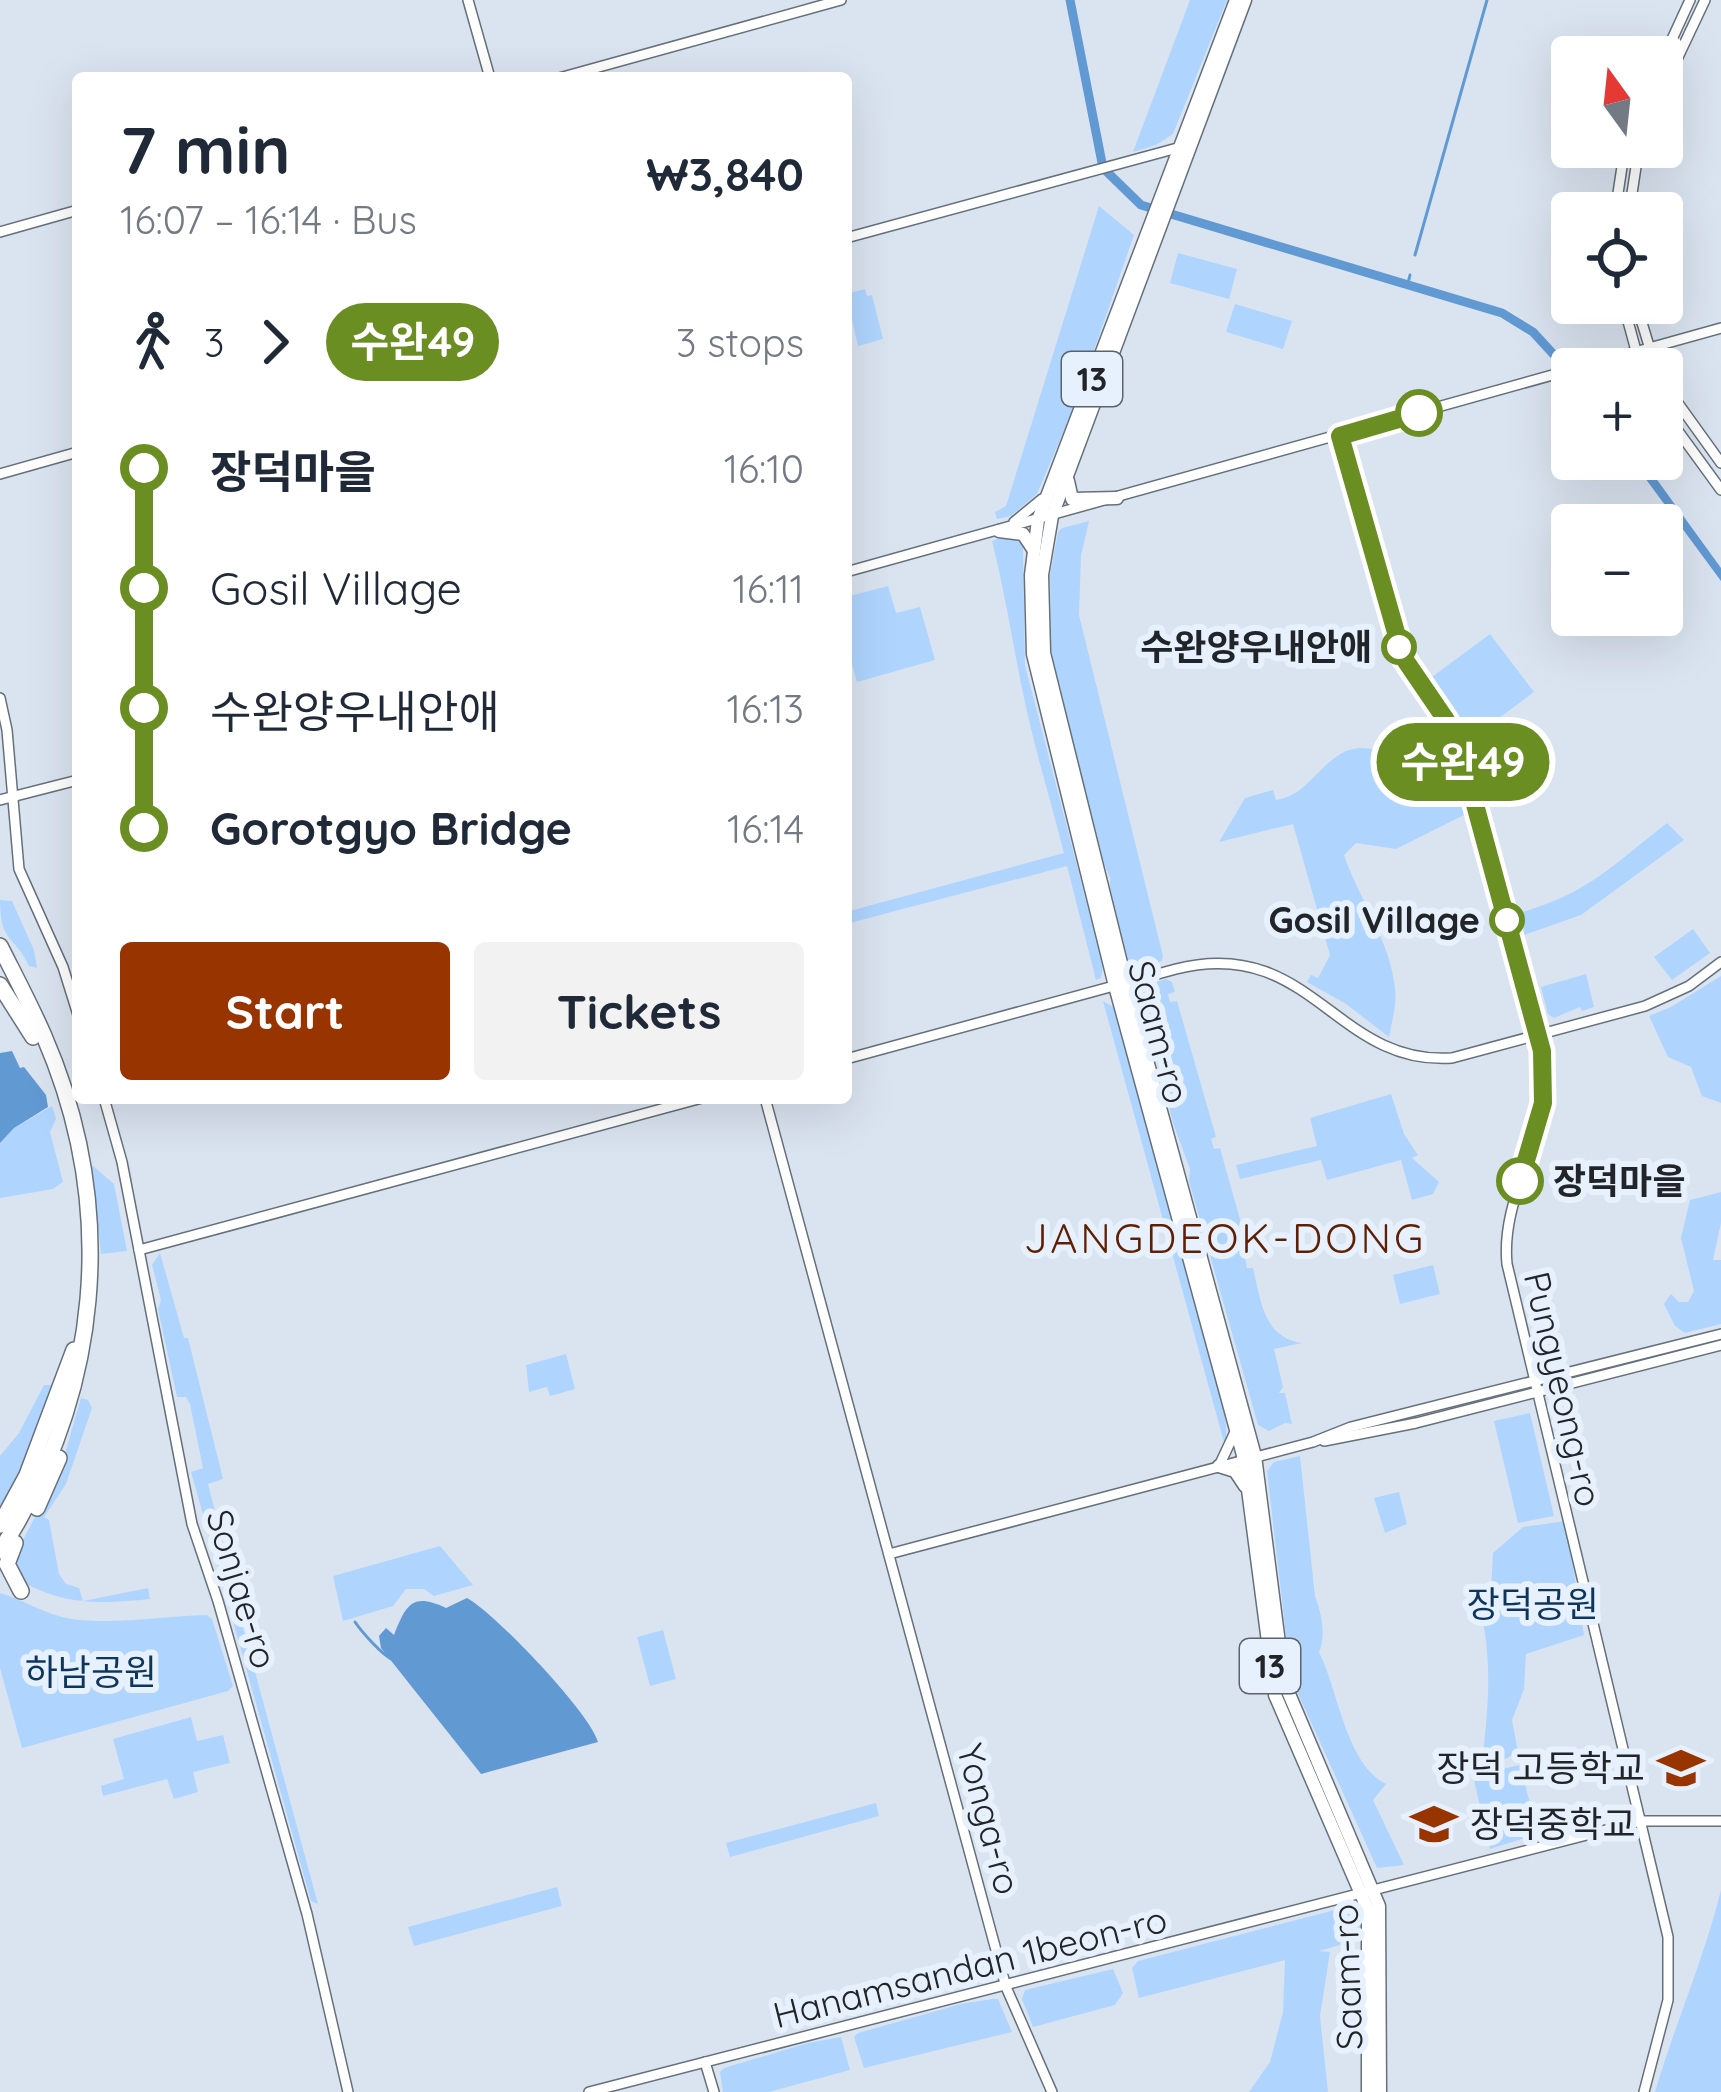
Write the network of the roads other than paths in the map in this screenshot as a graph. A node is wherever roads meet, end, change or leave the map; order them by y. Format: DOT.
graph roads {
  1 [pos="468,0"];
  2 [pos="842,0"];
  3 [pos="1240,0"];
  4 [pos="1690,0"];
  5 [pos="1705,0"];
  6 [pos="1673,36"];
  7 [pos="1683,47"];
  8 [pos="488,72"];
  9 [pos="582,72"];
  10 [pos="1185,146"];
  11 [pos="72,212"];
  12 [pos="0,232"];
  13 [pos="852,236"];
  14 [pos="1150,240"];
  15 [pos="1642,324"];
  16 [pos="1721,328"];
  17 [pos="1648,347"];
  18 [pos="1643,348"];
  19 [pos="1551,375"];
  20 [pos="1683,410"];
  21 [pos="1340,436"];
  22 [pos="1683,438"];
  23 [pos="72,454"];
  24 [pos="1721,463"];
  25 [pos="0,473"];
  26 [pos="1068,475"];
  27 [pos="1052,484"];
  28 [pos="1721,490"];
  29 [pos="1117,498"];
  30 [pos="1045,518"];
  31 [pos="999,530"];
  32 [pos="1033,550"];
  33 [pos="852,570"];
  34 [pos="0,698"];
  35 [pos="72,782"];
  36 [pos="6,799"];
  37 [pos="0,931"];
  38 [pos="0,946"];
  39 [pos="0,962"];
  40 [pos="1721,962"];
  41 [pos="1120,984"];
  42 [pos="0,985"];
  43 [pos="72,997"];
  44 [pos="21,998"];
  45 [pos="1539,1036"];
  46 [pos="852,1057"];
  47 [pos="105,1104"];
  48 [pos="680,1104"];
  49 [pos="767,1104"];
  50 [pos="139,1250"];
  51 [pos="1721,1334"];
  52 [pos="1721,1346"];
  53 [pos="1535,1387"];
  54 [pos="1234,1422"];
  55 [pos="1250,1458"];
  56 [pos="1219,1466"];
  57 [pos="1248,1492"];
  58 [pos="4,1542"];
  59 [pos="889,1554"];
  60 [pos="0,1589"];
  61 [pos="1641,1821"];
  62 [pos="1721,1821"];
  63 [pos="1369,1892"];
  64 [pos="1006,1987"];
  65 [pos="705,2062"];
  66 [pos="348,2092"];
  67 [pos="589,2092"];
  68 [pos="712,2092"];
  69 [pos="1052,2092"];
  70 [pos="1368,2092"];
  71 [pos="1380,2092"];
  72 [pos="1644,2092"];
  1 -- 8 [label="main road"];
  2 -- 9 [label="main road"];
  3 -- 10 [label="main road, Saam-ro / 13"];
  4 -- 6 [label="main road"];
  5 -- 7 [label="main road"];
  10 -- 13 [label="main road"];
  10 -- 14 [label="main road, Saam-ro / 13"];
  11 -- 12 [label="main road"];
  14 -- 26 [label="main road, Saam-ro / 13"];
  14 -- 27 [label="main road, Saam-ro / 13"];
  15 -- 17 [label="main road"];
  16 -- 17 [label="main road"];
  17 -- 18 [label="main road"];
  19 -- 21 [label="main road"];
  20 -- 24 [label="main road"];
  21 -- 29 [label="main road"];
  21 -- 45 [label="main road, Pungyeong-ro"];
  22 -- 28 [label="main road"];
  23 -- 25 [label="main road"];
  26 -- 29 [label="main road"];
  26 -- 30 [label="main road, Saam-ro / 13"];
  27 -- 30 [label="main road, Saam-ro / 13"];
  27 -- 31 [label="main road"];
  29 -- 30 [label="main road"];
  30 -- 31 [label="main road"];
  30 -- 32 [label="main road, Saam-ro / 13"];
  30 -- 41 [label="main road, Saam-ro / 13"];
  31 -- 32 [label="main road"];
  31 -- 33 [label="main road"];
  32 -- 41 [label="main road, Saam-ro / 13"];
  34 -- 36 [label="main road"];
  35 -- 36 [label="main road"];
  36 -- 43 [label="main road"];
  37 -- 44 [label="highway"];
  38 -- 44 [label="highway"];
  39 -- 44 [label="highway"];
  40 -- 45 [label="main road"];
  41 -- 45 [label="main road"];
  41 -- 46 [label="main road"];
  41 -- 54 [label="main road, Saam-ro / 13"];
  41 -- 55 [label="main road, Saam-ro / 13"];
  42 -- 44 [label="highway"];
  44 -- 58 [label="highway"];
  45 -- 53 [label="main road, Pungyeong-ro"];
  47 -- 50 [label="main road, Sonjae-ro"];
  48 -- 50 [label="main road"];
  49 -- 59 [label="main road, Yonga-ro"];
  50 -- 66 [label="main road, Sonjae-ro"];
  51 -- 53 [label="main road"];
  52 -- 53 [label="main road"];
  53 -- 55 [label="main road"];
  53 -- 61 [label="main road, Pungyeong-ro"];
  54 -- 55 [label="main road, Saam-ro / 13"];
  54 -- 56 [label="main road"];
  55 -- 56 [label="main road"];
  55 -- 57 [label="main road, Saam-ro / 13"];
  55 -- 63 [label="main road, Saam-ro / 13"];
  56 -- 57 [label="main road"];
  56 -- 59 [label="main road"];
  57 -- 63 [label="main road, Saam-ro / 13"];
  58 -- 60 [label="highway"];
  59 -- 64 [label="main road, Yonga-ro"];
  61 -- 62 [label="main road, Hanamsandan 1beon-ro"];
  61 -- 63 [label="main road, Hanamsandan 1beon-ro"];
  61 -- 72 [label="main road, Pungyeong-ro"];
  63 -- 64 [label="main road, Hanamsandan 1beon-ro"];
  63 -- 70 [label="main road, Saam-ro / 13"];
  63 -- 71 [label="main road, Saam-ro / 13"];
  64 -- 65 [label="main road, Hanamsandan 1beon-ro"];
  64 -- 69 [label="main road, Yonga-ro"];
  65 -- 67 [label="main road, Hanamsandan 1beon-ro"];
  65 -- 68 [label="main road"];
}
